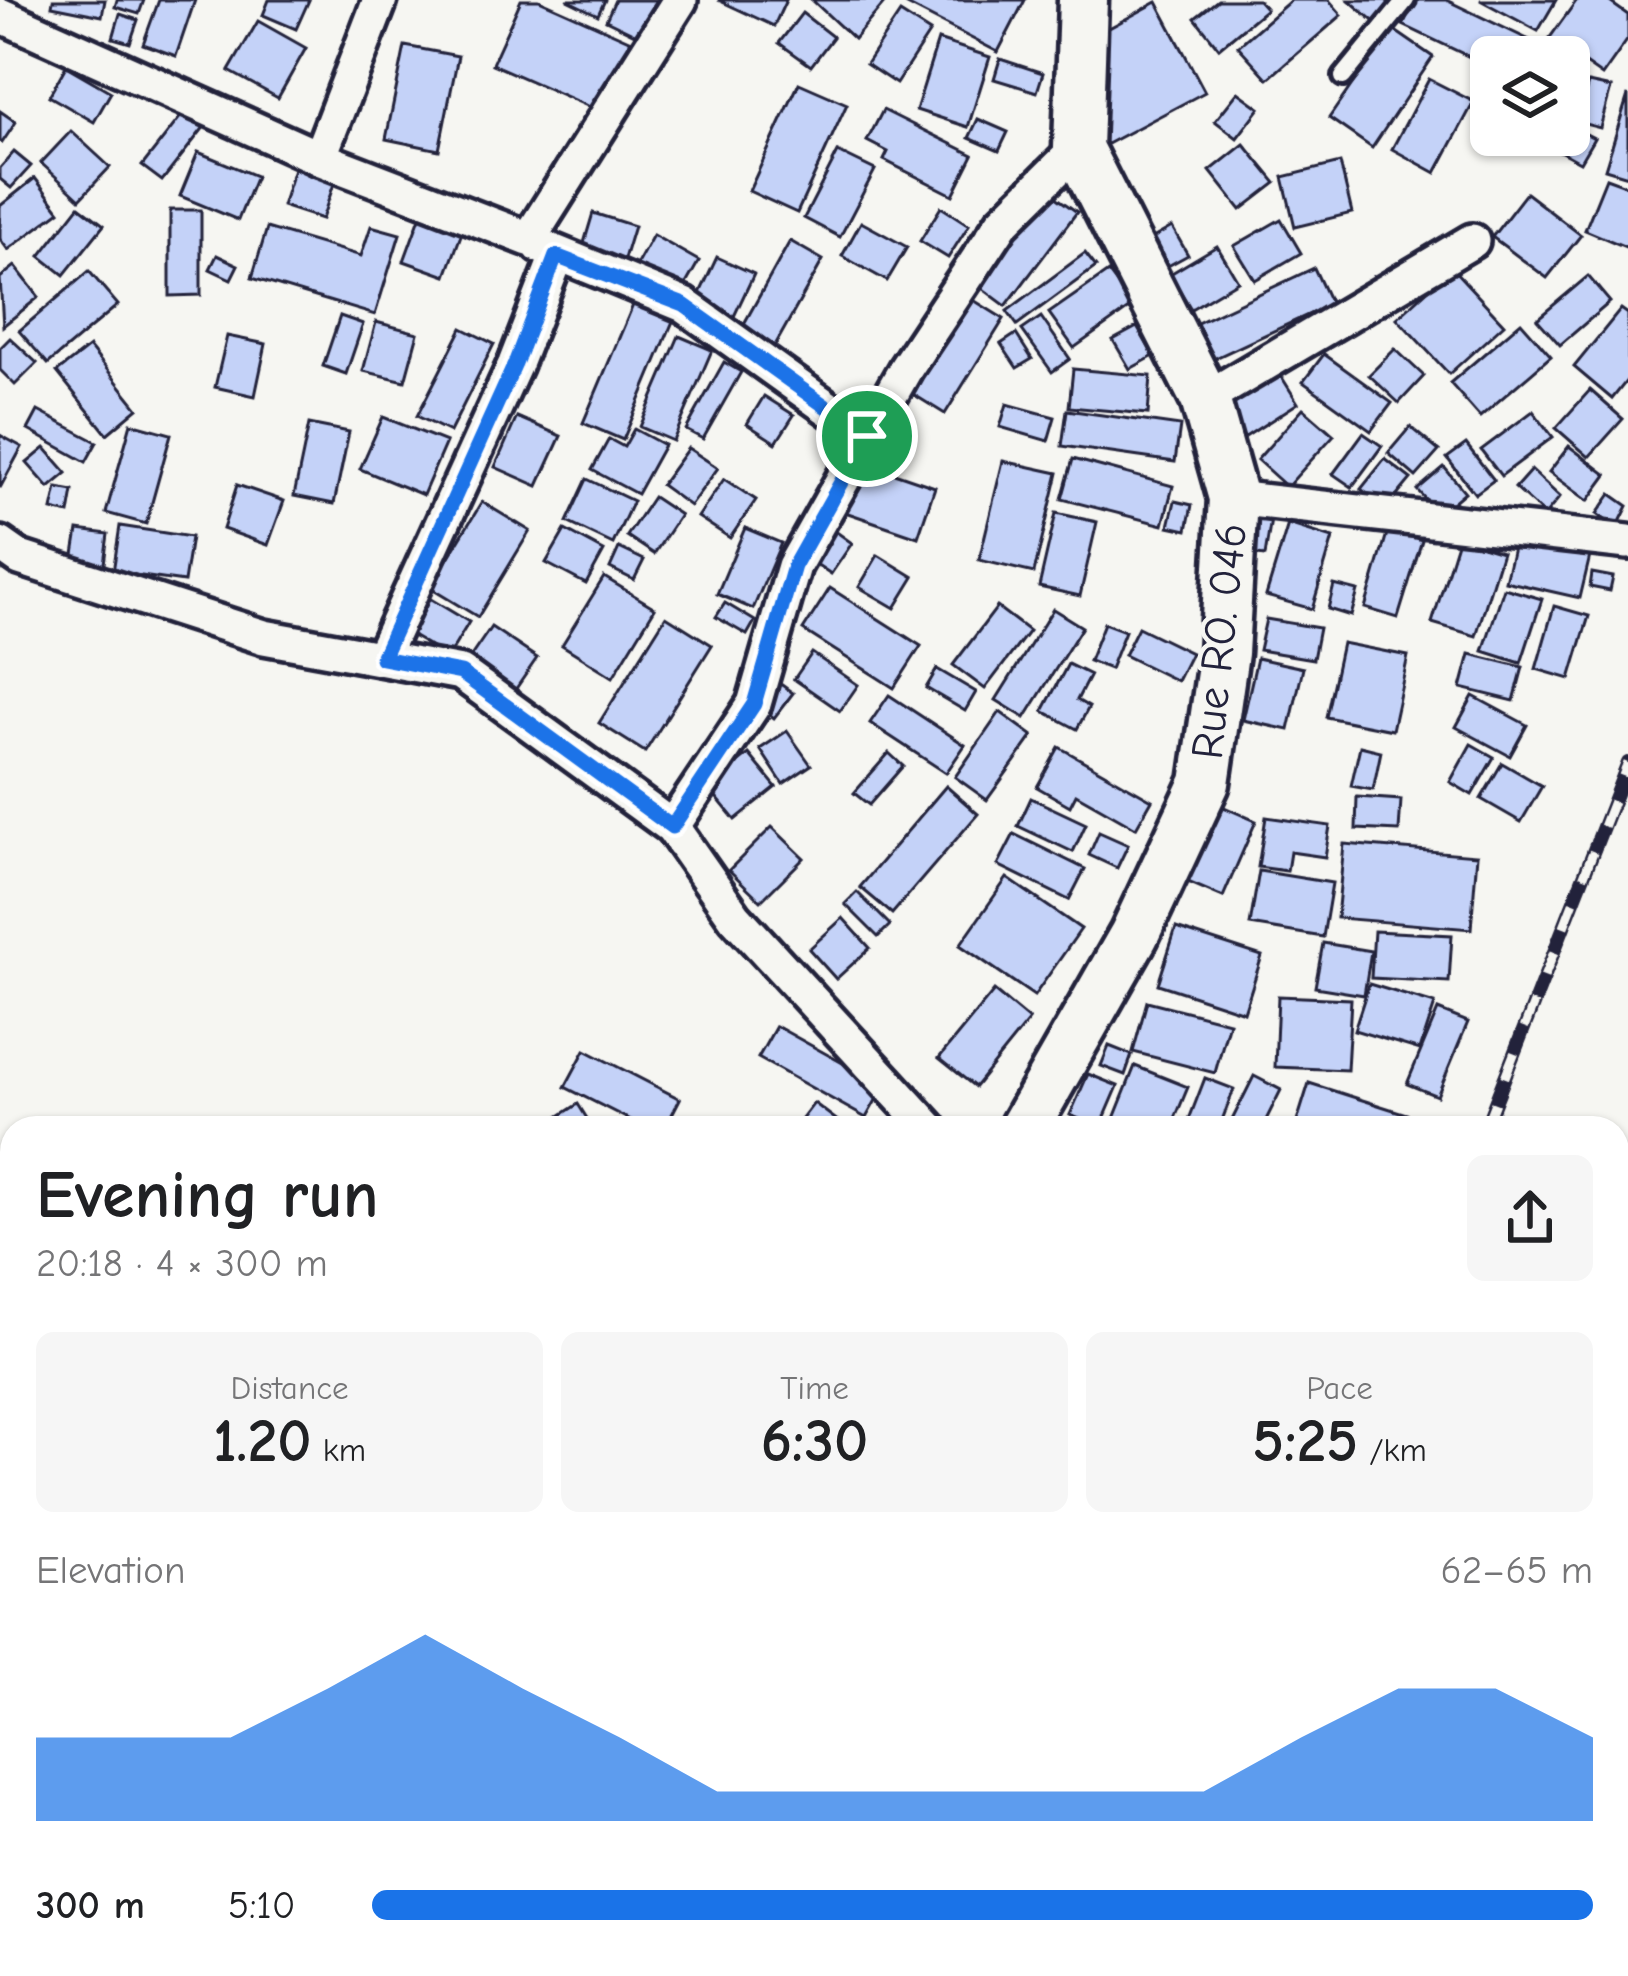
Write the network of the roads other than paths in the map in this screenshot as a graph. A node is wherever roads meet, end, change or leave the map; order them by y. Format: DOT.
graph roads {
  1 [pos="380,0"];
  2 [pos="680,0"];
  3 [pos="1083,0"];
  4 [pos="1406,0"];
  5 [pos="0,15"];
  6 [pos="1343,77"];
  7 [pos="1078,148"];
  8 [pos="319,158"];
  9 [pos="1472,242"];
  10 [pos="543,248"];
  11 [pos="1205,399"];
  12 [pos="867,436"];
  13 [pos="1233,498"];
  14 [pos="1628,542"];
  15 [pos="0,544"];
  16 [pos="382,658"];
  17 [pos="672,827"];
  18 [pos="918,1116"];
  19 [pos="1031,1116"];
  1 -- 8 [label="street"];
  2 -- 10 [label="street"];
  3 -- 7 [label="street, Rue RO. 046"];
  4 -- 6 [label="lane"];
  5 -- 8 [label="street"];
  7 -- 11 [label="street, Rue RO. 046"];
  7 -- 12 [label="street"];
  8 -- 10 [label="street"];
  9 -- 11 [label="street"];
  10 -- 12 [label="street"];
  10 -- 16 [label="street"];
  11 -- 13 [label="street, Rue RO. 046"];
  12 -- 17 [label="street"];
  13 -- 14 [label="street"];
  13 -- 19 [label="street, Rue RO. 046"];
  15 -- 16 [label="street"];
  16 -- 17 [label="street"];
  17 -- 18 [label="street"];
}
